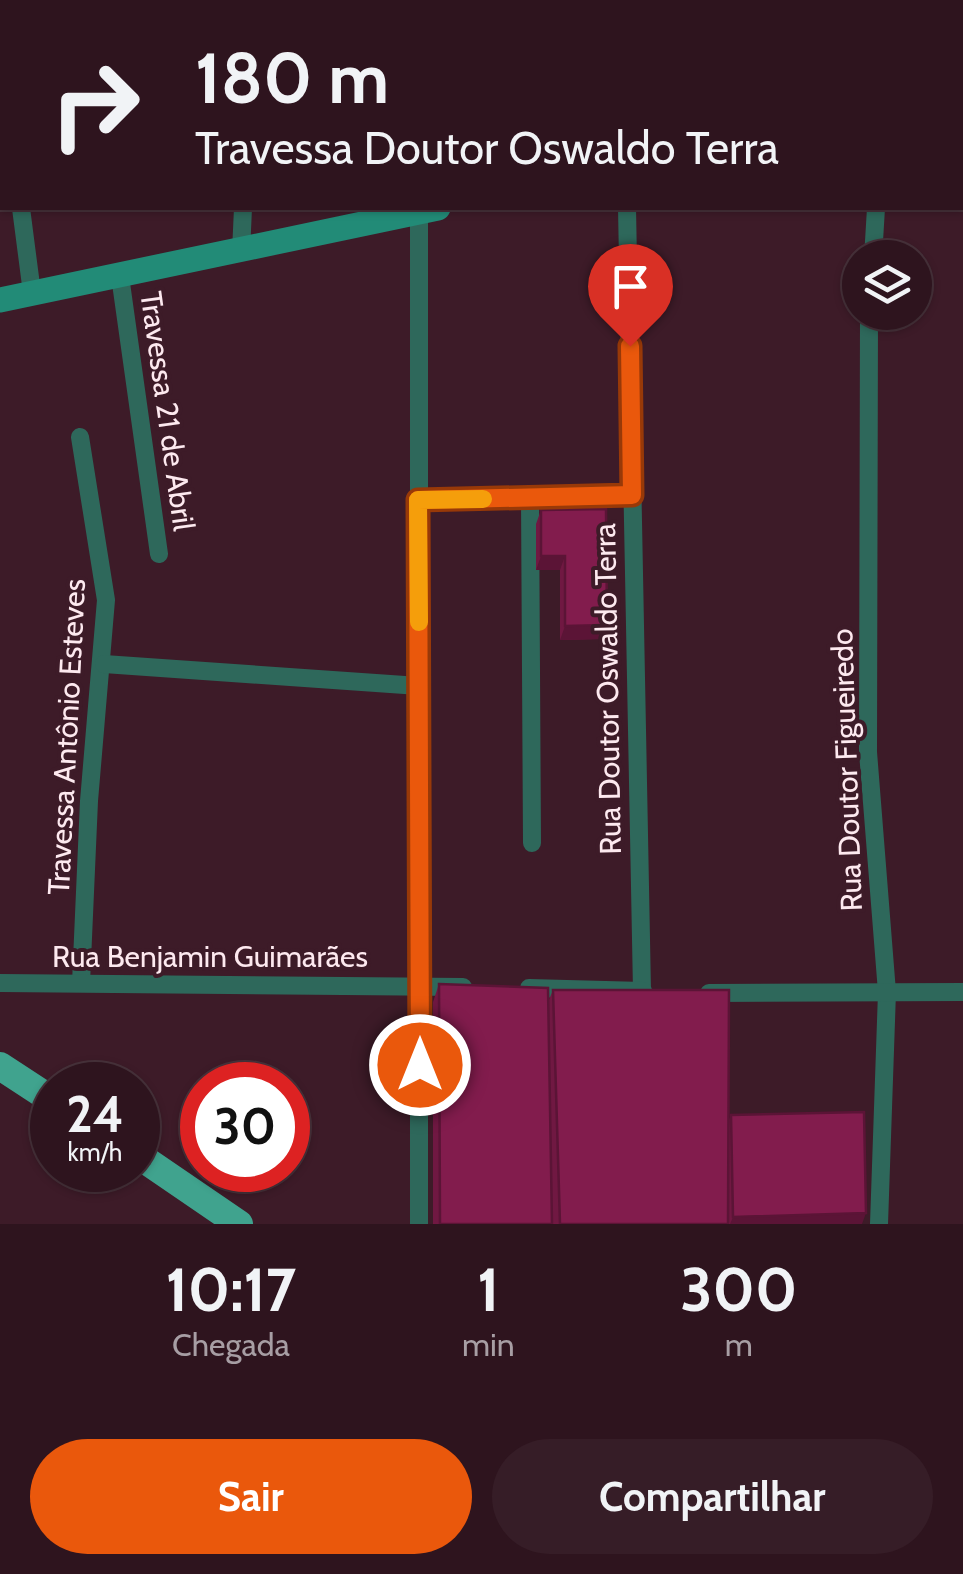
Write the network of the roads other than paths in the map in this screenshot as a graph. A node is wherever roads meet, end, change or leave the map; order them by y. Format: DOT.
graph roads {
  1 [pos="21,210"];
  2 [pos="243,210"];
  3 [pos="428,210"];
  4 [pos="627,210"];
  5 [pos="876,210"];
  6 [pos="873,240"];
  7 [pos="240,252"];
  8 [pos="120,276"];
  9 [pos="32,293"];
  10 [pos="0,300"];
  11 [pos="869,330"];
  12 [pos="80,436"];
  13 [pos="632,495"];
  14 [pos="530,498"];
  15 [pos="418,500"];
  16 [pos="159,554"];
  17 [pos="104,664"];
  18 [pos="420,686"];
  19 [pos="532,844"];
  20 [pos="0,983"];
  21 [pos="81,984"];
  22 [pos="420,986"];
  23 [pos="475,987"];
  24 [pos="512,988"];
  25 [pos="886,992"];
  26 [pos="963,992"];
  27 [pos="707,998"];
  28 [pos="0,1066"];
  29 [pos="30,1086"];
  30 [pos="160,1170"];
  31 [pos="239,1224"];
  32 [pos="419,1224"];
  33 [pos="879,1224"];
  1 -- 9 [label="street"];
  2 -- 7 [label="street"];
  3 -- 7 [label="street"];
  3 -- 15 [label="street"];
  4 -- 13 [label="street, Rua Doutor Oswaldo Terra"];
  5 -- 6 [label="street"];
  7 -- 8 [label="street"];
  8 -- 9 [label="street"];
  8 -- 16 [label="street, Travessa 21 de Abril"];
  9 -- 10 [label="street"];
  11 -- 25 [label="street, Rua Doutor Figueiredo"];
  12 -- 17 [label="street, Travessa Antônio Esteves"];
  13 -- 14 [label="street"];
  13 -- 24 [label="street, Rua Doutor Oswaldo Terra"];
  14 -- 15 [label="street"];
  14 -- 19 [label="street"];
  15 -- 18 [label="street"];
  17 -- 18 [label="street"];
  17 -- 21 [label="street, Travessa Antônio Esteves"];
  18 -- 22 [label="street"];
  20 -- 21 [label="street, Rua Benjamin Guimarães"];
  21 -- 22 [label="street, Rua Benjamin Guimarães"];
  22 -- 23 [label="street, Rua Benjamin Guimarães"];
  22 -- 32 [label="street"];
  25 -- 26 [label="street"];
  25 -- 27 [label="street"];
  25 -- 33 [label="street, Rua Doutor Figueiredo"];
  28 -- 29 [label="main road"];
  30 -- 31 [label="main road"];
}
